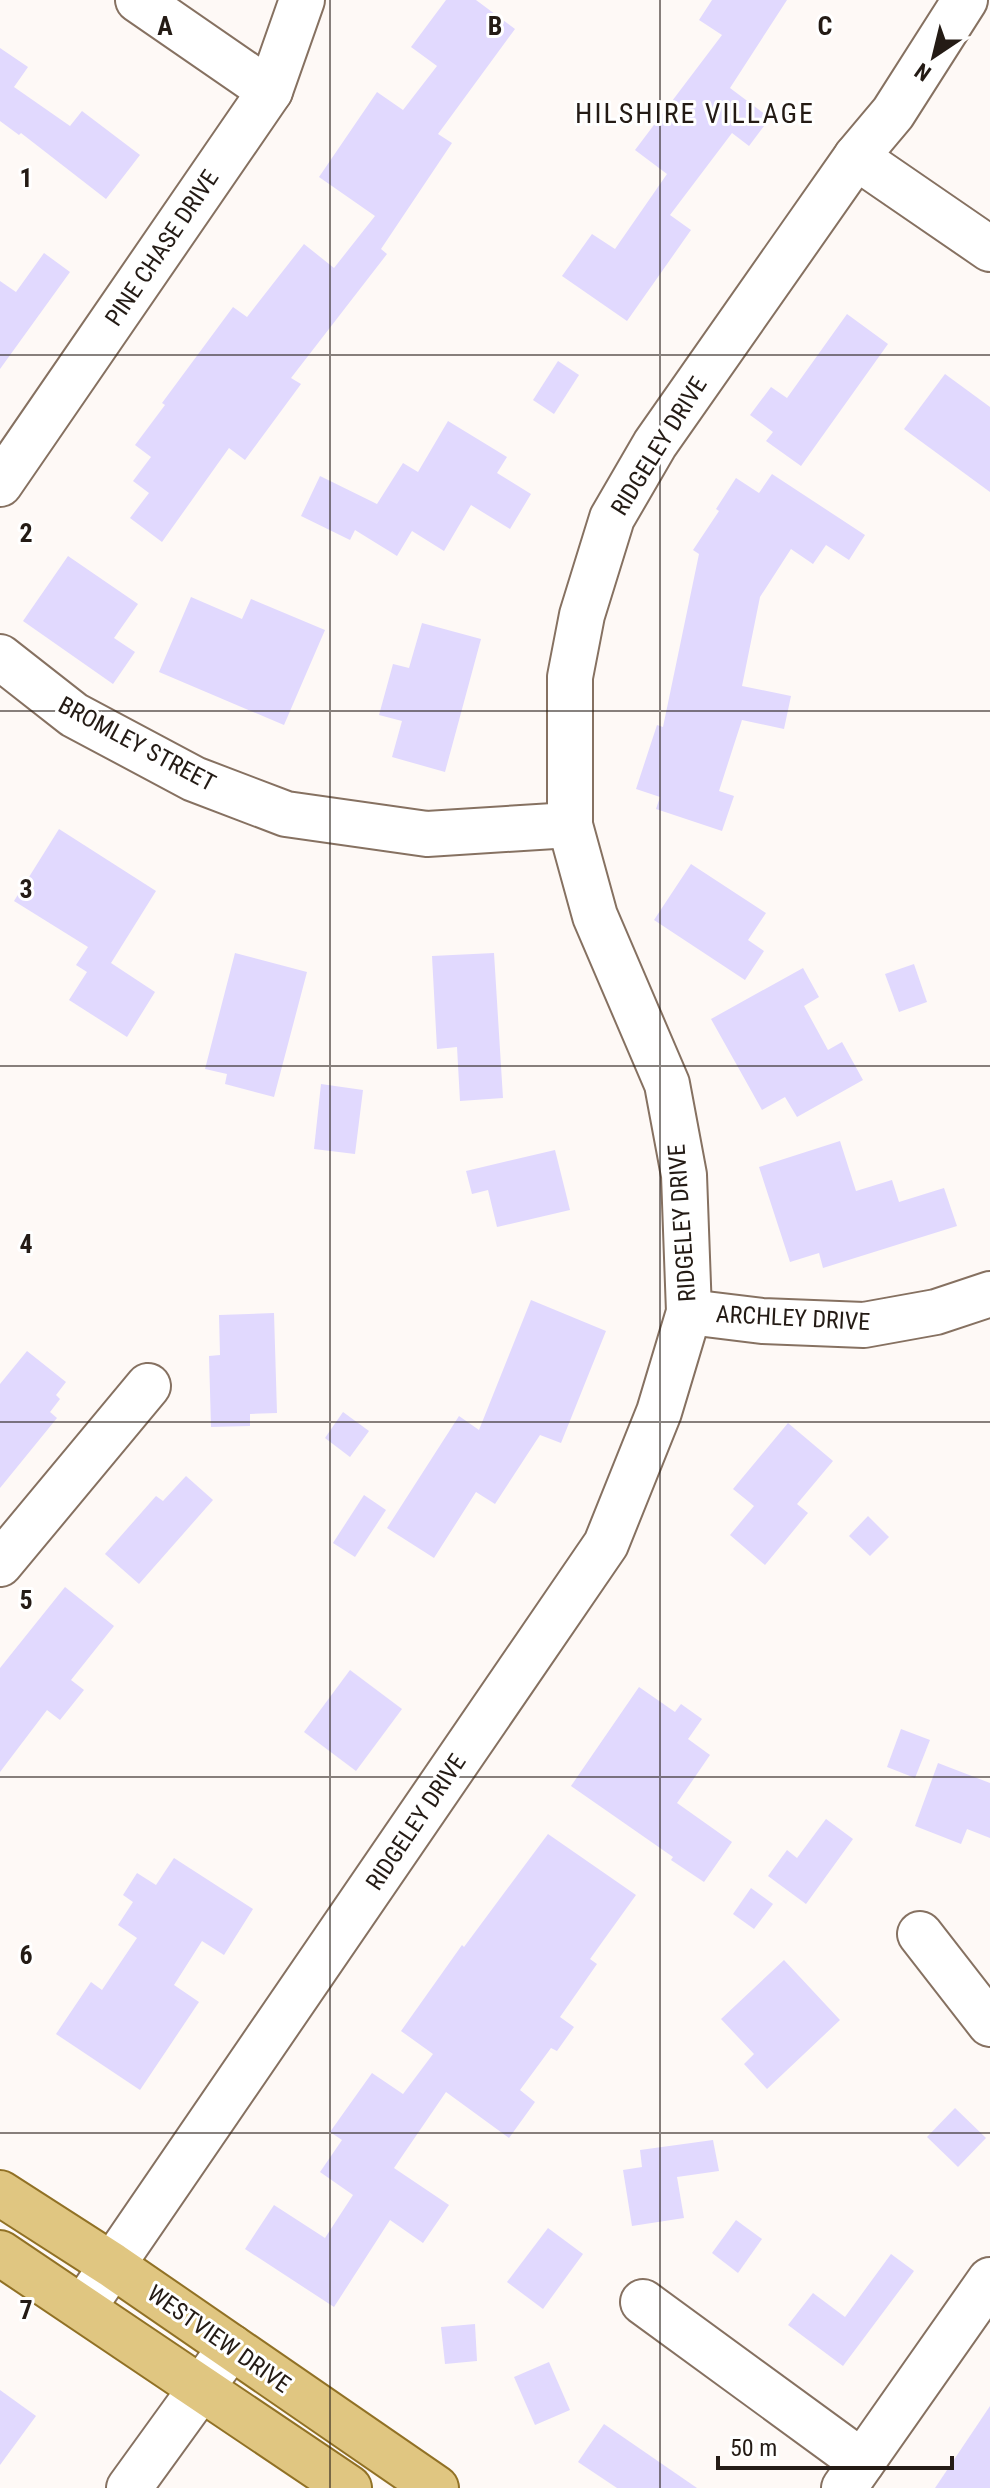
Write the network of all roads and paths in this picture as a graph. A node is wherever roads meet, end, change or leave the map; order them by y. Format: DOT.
graph roads {
  1 [pos="138,0"];
  2 [pos="302,0"];
  3 [pos="965,0"];
  4 [pos="270,91"];
  5 [pos="856,157"];
  6 [pos="990,249"];
  7 [pos="15,432"];
  8 [pos="0,484"];
  9 [pos="0,657"];
  10 [pos="570,825"];
  11 [pos="990,1294"];
  12 [pos="689,1312"];
  13 [pos="148,1386"];
  14 [pos="0,1564"];
  15 [pos="920,1934"];
  16 [pos="990,2024"];
  17 [pos="0,2193"];
  18 [pos="0,2253"];
  19 [pos="112,2265"];
  20 [pos="990,2280"];
  21 [pos="643,2302"];
  22 [pos="83,2308"];
  23 [pos="231,2347"];
  24 [pos="201,2387"];
  25 [pos="853,2475"];
  26 [pos="129,2488"];
  27 [pos="349,2488"];
  28 [pos="436,2488"];
  1 -- 4 [label="street"];
  2 -- 4 [label="street, PINE CHASE DRIVE"];
  3 -- 5 [label="street, RIDGELEY DRIVE"];
  4 -- 7 [label="street, PINE CHASE DRIVE"];
  5 -- 6 [label="street"];
  5 -- 10 [label="street, RIDGELEY DRIVE"];
  7 -- 8 [label="street, PINE CHASE DRIVE"];
  9 -- 10 [label="street, BROMLEY STREET"];
  10 -- 12 [label="street, RIDGELEY DRIVE"];
  11 -- 12 [label="street, ARCHLEY DRIVE"];
  12 -- 19 [label="street, RIDGELEY DRIVE"];
  13 -- 14 [label="street"];
  15 -- 16 [label="street"];
  17 -- 19 [label="main road, WESTVIEW DRIVE"];
  18 -- 22 [label="main road, WESTVIEW DRIVE"];
  19 -- 22 [label="street, RIDGELEY DRIVE"];
  19 -- 23 [label="main road, WESTVIEW DRIVE"];
  20 -- 25 [label="street"];
  21 -- 25 [label="street"];
  22 -- 24 [label="main road, WESTVIEW DRIVE"];
  23 -- 24 [label="street"];
  23 -- 28 [label="main road, WESTVIEW DRIVE"];
  24 -- 26 [label="street"];
  24 -- 27 [label="main road, WESTVIEW DRIVE"];
}
